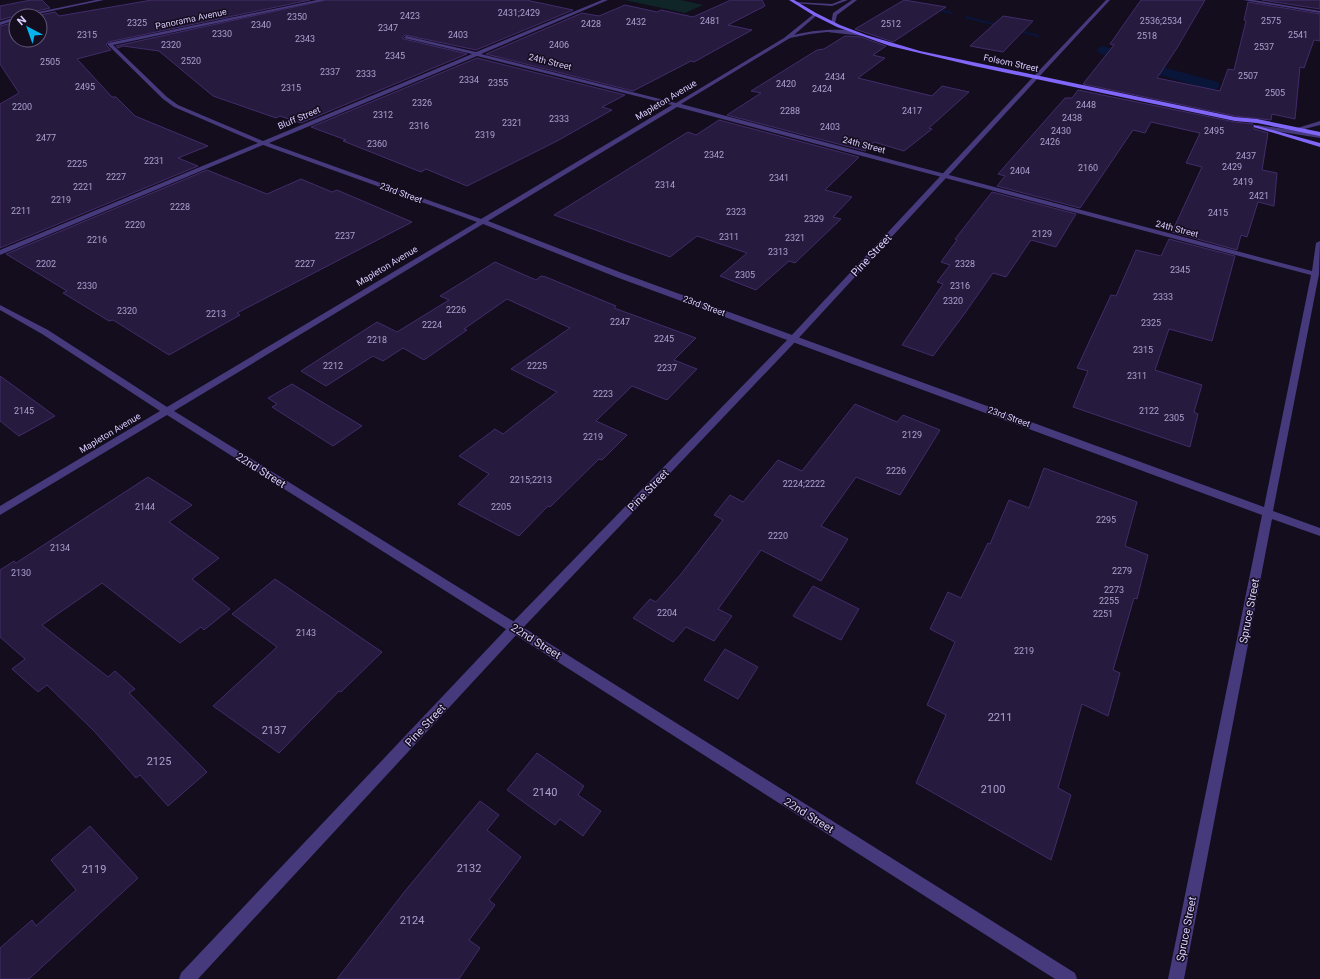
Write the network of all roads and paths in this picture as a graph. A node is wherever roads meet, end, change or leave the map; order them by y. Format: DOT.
graph roads {
  1 [pos="102,0"];
  2 [pos="323,0"];
  3 [pos="606,0"];
  4 [pos="846,0"];
  5 [pos="855,0"];
  6 [pos="1108,0"];
  7 [pos="1245,0"];
  8 [pos="793,1"];
  9 [pos="48,11"];
  10 [pos="1320,12"];
  11 [pos="814,14"];
  12 [pos="833,23"];
  13 [pos="863,35"];
  14 [pos="406,37"];
  15 [pos="786,39"];
  16 [pos="110,44"];
  17 [pos="477,54"];
  18 [pos="1035,78"];
  19 [pos="677,105"];
  20 [pos="1235,119"];
  21 [pos="1320,123"];
  22 [pos="1257,127"];
  23 [pos="1296,129"];
  24 [pos="1320,135"];
  25 [pos="263,143"];
  26 [pos="1320,145"];
  27 [pos="944,176"];
  28 [pos="481,222"];
  29 [pos="1320,243"];
  30 [pos="0,253"];
  31 [pos="1315,274"];
  32 [pos="0,307"];
  33 [pos="793,339"];
  34 [pos="167,411"];
  35 [pos="0,511"];
  36 [pos="1269,514"];
  37 [pos="1320,532"];
  38 [pos="515,628"];
  39 [pos="188,979"];
  40 [pos="1069,979"];
  41 [pos="1176,979"];
  1 -- 9 [label="street"];
  2 -- 16 [label="street, Panorama Avenue"];
  3 -- 17 [label="street, Bluff Street"];
  4 -- 8 [label="street"];
  5 -- 12 [label="street"];
  6 -- 18 [label="street, Pine Street"];
  7 -- 10 [label="street"];
  8 -- 11 [label="main road, Folsom Street"];
  11 -- 12 [label="main road, Folsom Street"];
  11 -- 15 [label="street, Mapleton Avenue"];
  12 -- 13 [label="main road, Folsom Street"];
  13 -- 15 [label="street, Mapleton Avenue"];
  13 -- 18 [label="main road, Folsom Street"];
  14 -- 17 [label="street, 24th Street"];
  15 -- 19 [label="street, Mapleton Avenue"];
  16 -- 25 [label="street, 23rd Street"];
  17 -- 19 [label="street, 24th Street"];
  17 -- 25 [label="street, Bluff Street"];
  18 -- 20 [label="main road, Folsom Street"];
  18 -- 27 [label="street, Pine Street"];
  19 -- 27 [label="street, 24th Street"];
  19 -- 28 [label="street, Mapleton Avenue"];
  20 -- 22 [label="main road, Folsom Street"];
  20 -- 23 [label="main road, Folsom Street"];
  21 -- 23 [label="street"];
  22 -- 24 [label="street"];
  22 -- 26 [label="main road, Folsom Street"];
  23 -- 24 [label="main road, Folsom Street"];
  25 -- 28 [label="street, 23rd Street"];
  25 -- 30 [label="street, Bluff Street"];
  27 -- 31 [label="street, 24th Street"];
  27 -- 33 [label="street, Pine Street"];
  28 -- 33 [label="street, 23rd Street"];
  28 -- 34 [label="street, Mapleton Avenue"];
  29 -- 31 [label="street, Spruce Street"];
  31 -- 36 [label="street, Spruce Street"];
  32 -- 34 [label="street, 22nd Street"];
  33 -- 36 [label="street, 23rd Street"];
  33 -- 38 [label="street, Pine Street"];
  34 -- 35 [label="street, Mapleton Avenue"];
  34 -- 38 [label="street, 22nd Street"];
  36 -- 37 [label="street, 23rd Street"];
  36 -- 41 [label="street, Spruce Street"];
  38 -- 39 [label="street, Pine Street"];
  38 -- 40 [label="street, 22nd Street"];
}
